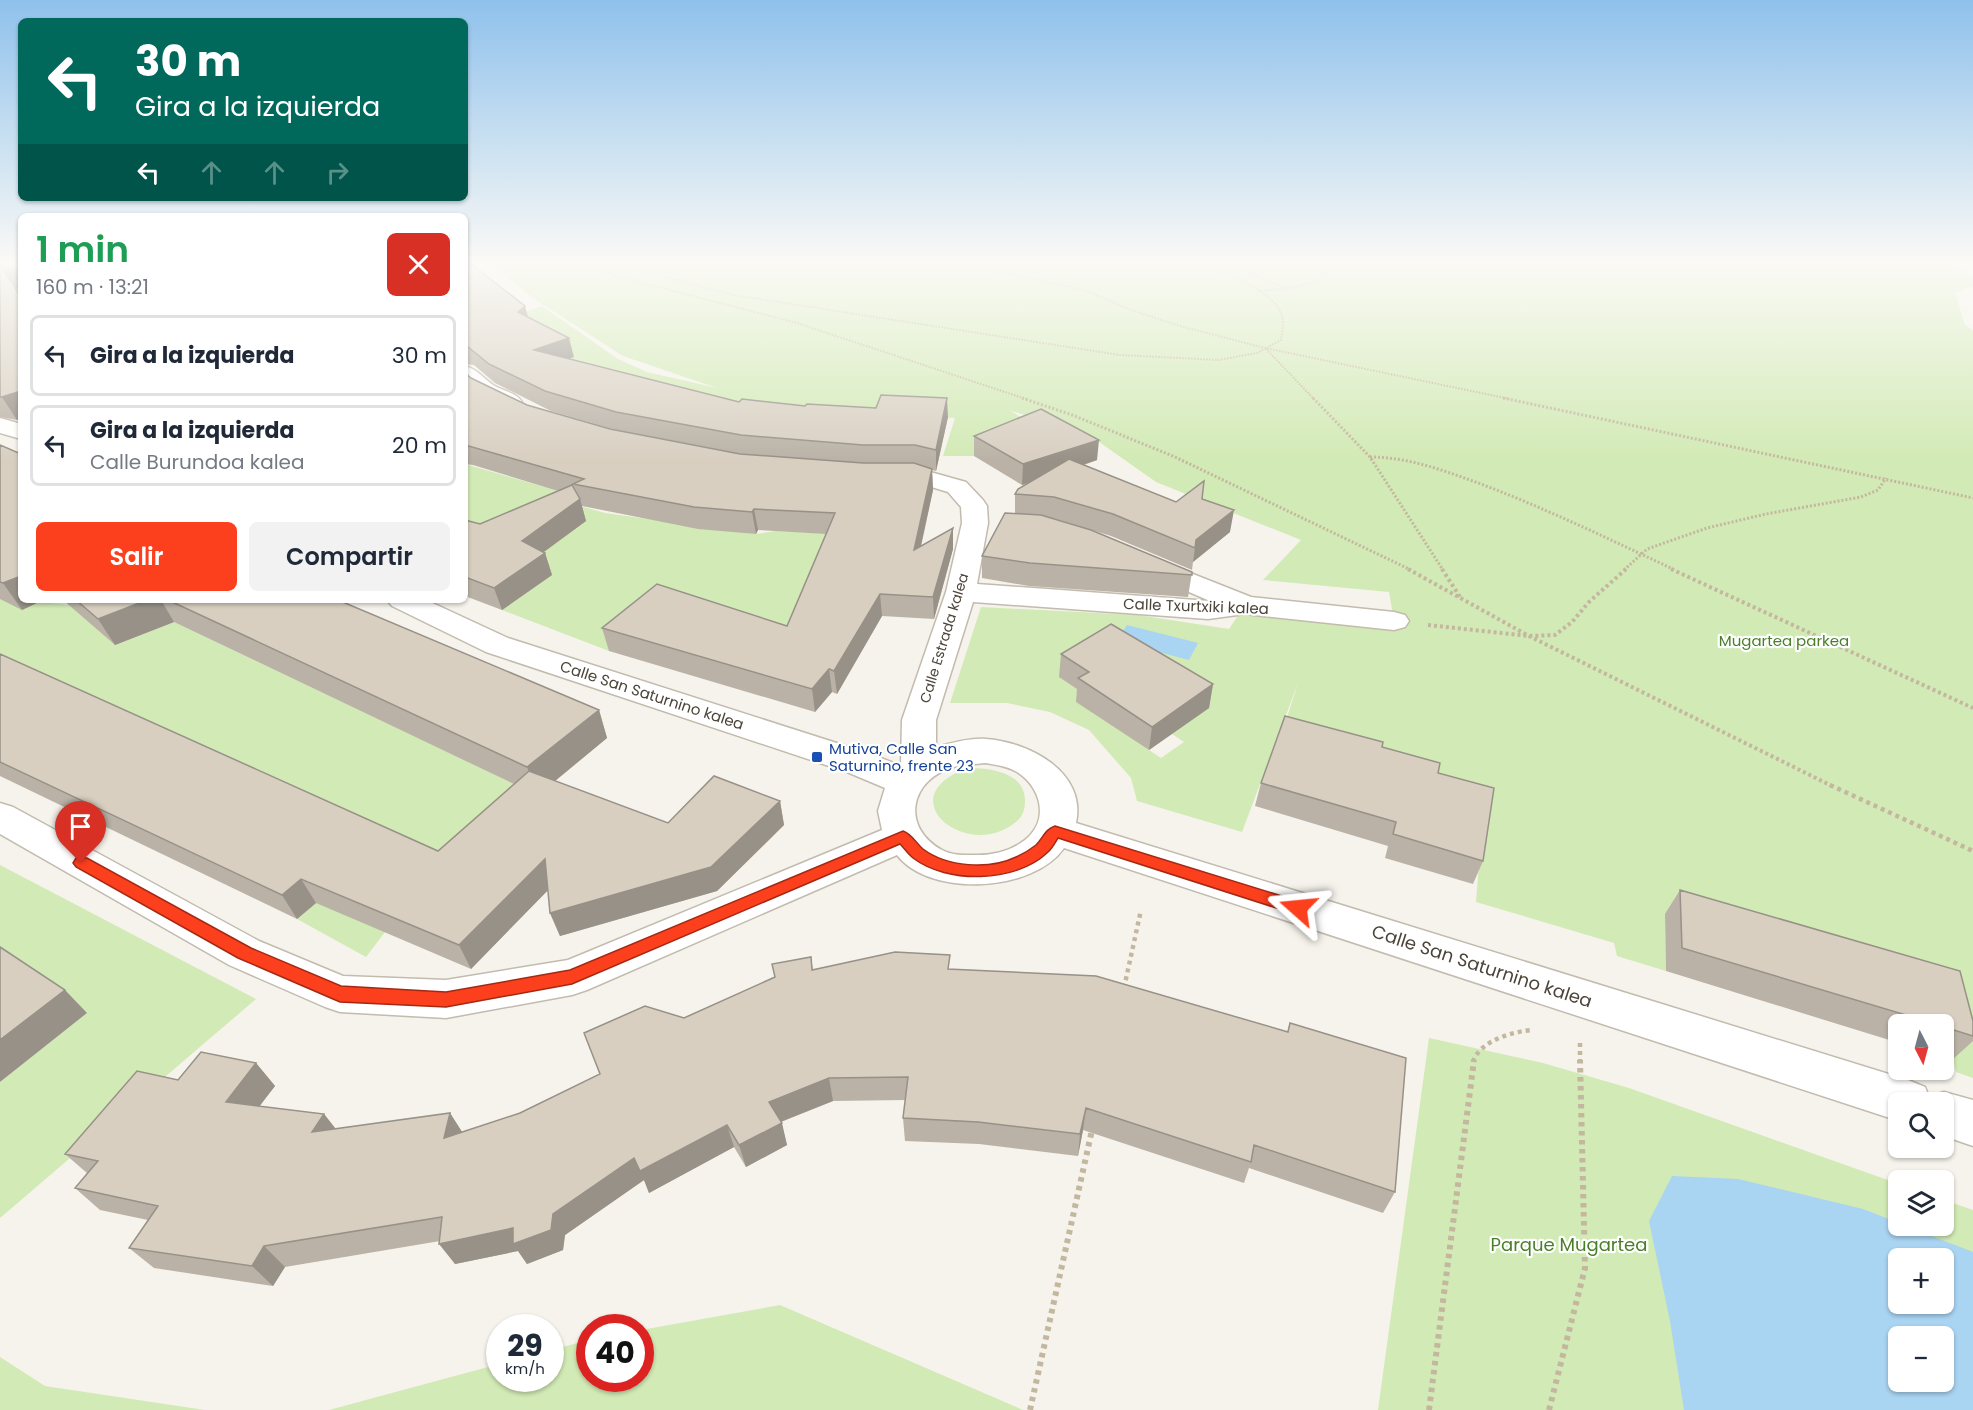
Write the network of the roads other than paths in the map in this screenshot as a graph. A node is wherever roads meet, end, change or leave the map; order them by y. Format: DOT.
graph roads {
  1 [pos="468,375"];
  2 [pos="533,413"];
  3 [pos="865,475"];
  4 [pos="1132,558"];
  5 [pos="961,592"];
  6 [pos="408,603"];
  7 [pos="1245,605"];
  8 [pos="1394,621"];
  9 [pos="912,776"];
  10 [pos="0,818"];
  11 [pos="1055,831"];
  12 [pos="903,837"];
  13 [pos="1888,1096"];
  14 [pos="1954,1117"];
  15 [pos="1973,1123"];
  1 -- 2 [label="street"];
  3 -- 5 [label="street, Calle Estrada kalea"];
  4 -- 7 [label="street"];
  5 -- 7 [label="street, Calle Txurtxiki kalea"];
  5 -- 9 [label="street, Calle Estrada kalea"];
  6 -- 9 [label="street, Calle San Saturnino kalea"];
  7 -- 8 [label="street, Calle Txurtxiki kalea"];
  9 -- 11 [label="street"];
  9 -- 12 [label="street"];
  10 -- 12 [label="street"];
  11 -- 12 [label="street"];
  11 -- 13 [label="street, Calle San Saturnino kalea"];
  14 -- 15 [label="street"];
}
